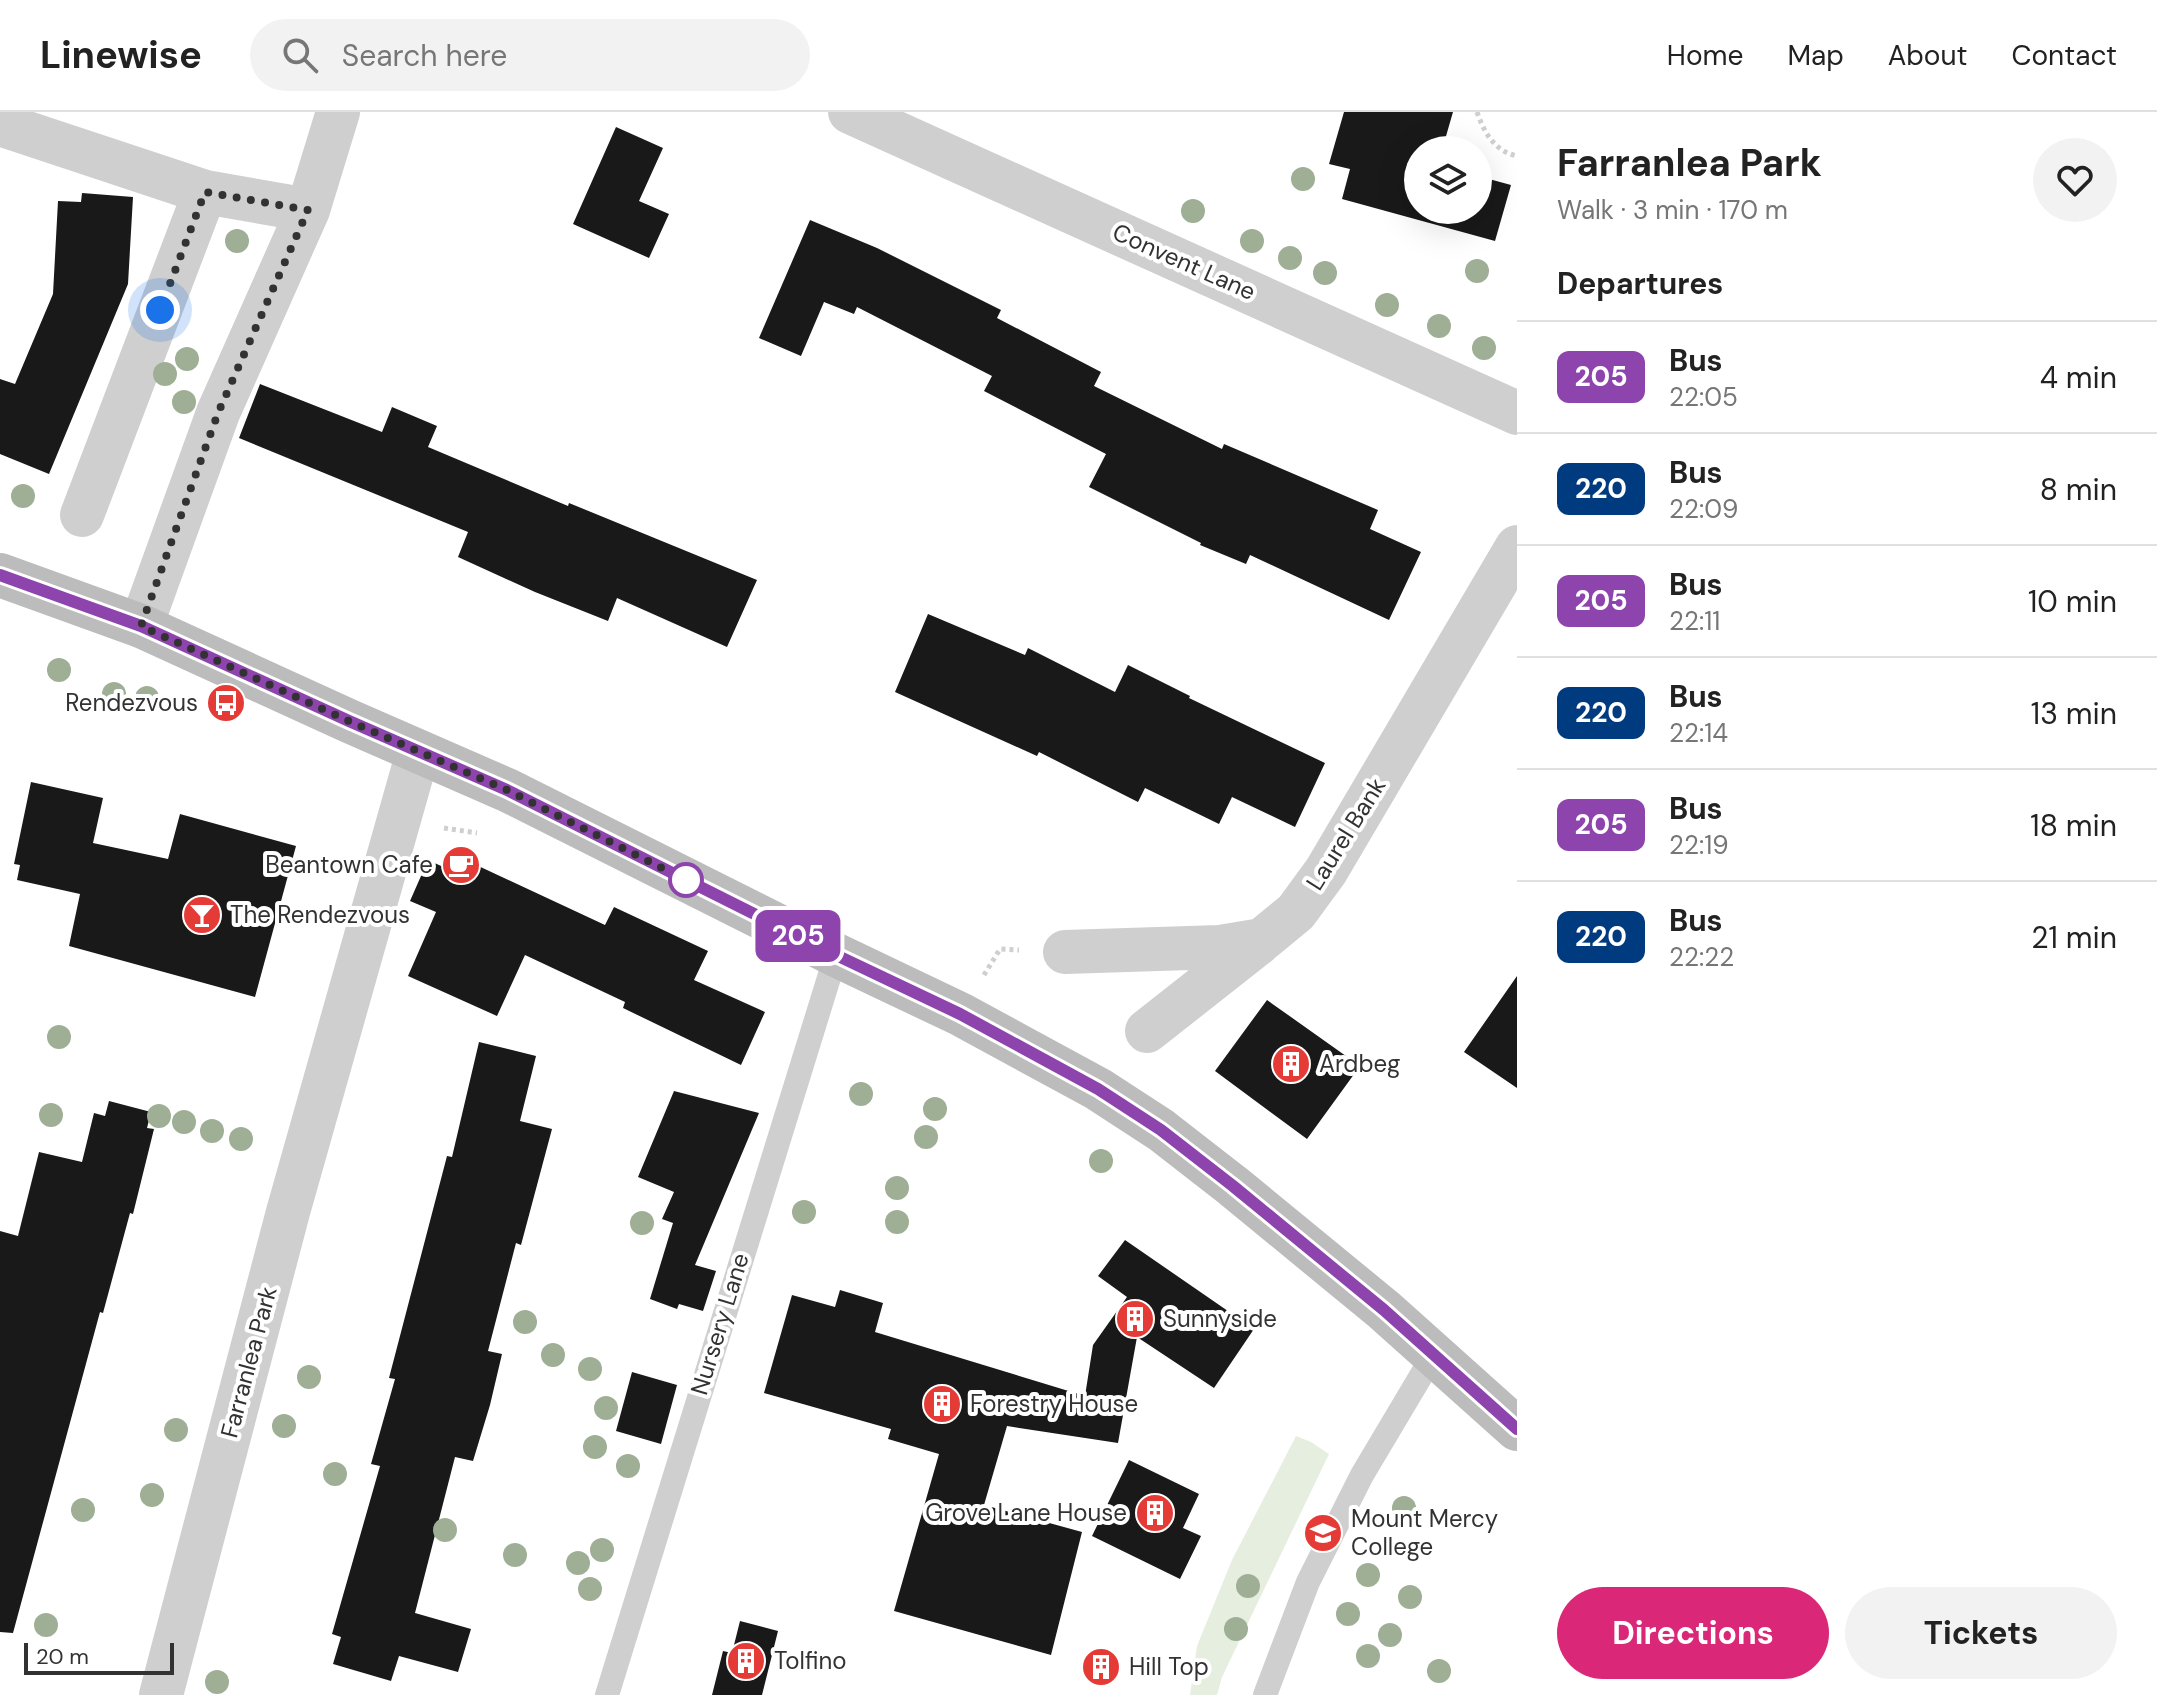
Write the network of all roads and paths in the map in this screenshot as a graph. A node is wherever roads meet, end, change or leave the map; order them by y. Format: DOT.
graph roads {
  1 [pos="338,112"];
  2 [pos="850,112"];
  3 [pos="1477,112"];
  4 [pos="0,124"];
  5 [pos="1517,156"];
  6 [pos="205,192"];
  7 [pos="308,210"];
  8 [pos="1517,413"];
  9 [pos="82,515"];
  10 [pos="1517,547"];
  11 [pos="0,575"];
  12 [pos="141,626"];
  13 [pos="418,752"];
  14 [pos="1262,940"];
  15 [pos="1065,952"];
  16 [pos="836,955"];
  17 [pos="960,1014"];
  18 [pos="1147,1031"];
  19 [pos="1434,1354"];
  20 [pos="1517,1429"];
  21 [pos="161,1695"];
  22 [pos="607,1695"];
  23 [pos="1265,1695"];
  1 -- 7 [label="street"];
  2 -- 8 [label="street, Convent Lane"];
  3 -- 5 [label="path"];
  4 -- 6 [label="street"];
  6 -- 7 [label="street"];
  6 -- 9 [label="street"];
  7 -- 12 [label="street"];
  10 -- 14 [label="street, Laurel Bank"];
  11 -- 12 [label="main road"];
  12 -- 13 [label="main road"];
  13 -- 16 [label="main road"];
  13 -- 21 [label="street, Farranlea Park"];
  14 -- 15 [label="street"];
  14 -- 18 [label="street, Laurel Bank"];
  15 -- 17 [label="path"];
  16 -- 17 [label="main road"];
  16 -- 22 [label="lane, Nursery Lane"];
  17 -- 19 [label="main road"];
  19 -- 20 [label="main road"];
  19 -- 23 [label="lane"];
}
